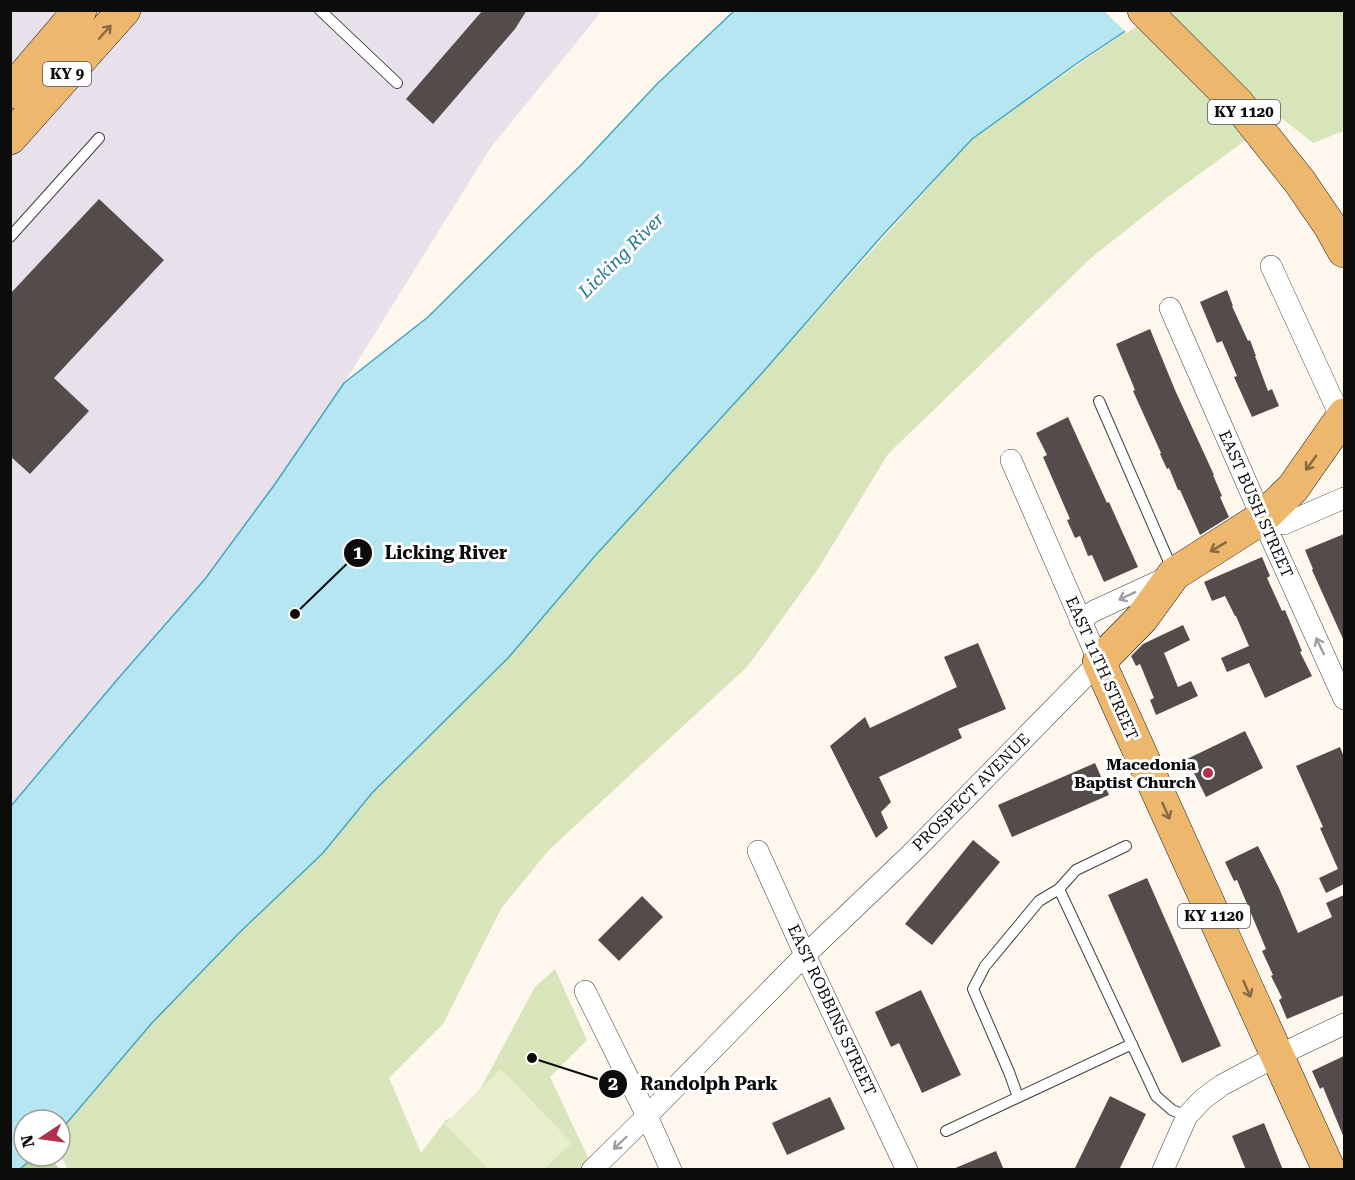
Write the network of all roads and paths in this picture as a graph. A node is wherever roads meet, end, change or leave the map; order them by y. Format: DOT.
graph roads {
  1 [pos="80,10"];
  2 [pos="124,10"];
  3 [pos="320,10"];
  4 [pos="1144,10"];
  5 [pos="397,83"];
  6 [pos="10,92"];
  7 [pos="10,138"];
  8 [pos="99,138"];
  9 [pos="10,237"];
  10 [pos="1344,251"];
  11 [pos="1271,266"];
  12 [pos="1170,308"];
  13 [pos="1099,401"];
  14 [pos="1344,423"];
  15 [pos="1011,460"];
  16 [pos="1344,498"];
  17 [pos="1273,521"];
  18 [pos="1174,574"];
  19 [pos="1080,620"];
  20 [pos="1100,662"];
  21 [pos="1344,699"];
  22 [pos="1126,846"];
  23 [pos="758,851"];
  24 [pos="1059,889"];
  25 [pos="804,955"];
  26 [pos="585,991"];
  27 [pos="1344,1024"];
  28 [pos="1132,1044"];
  29 [pos="1277,1056"];
  30 [pos="1018,1097"];
  31 [pos="647,1116"];
  32 [pos="1187,1116"];
  33 [pos="946,1131"];
  34 [pos="592,1170"];
  35 [pos="671,1170"];
  36 [pos="907,1170"];
  37 [pos="1163,1170"];
  38 [pos="1329,1170"];
  1 -- 6 [label="main road, KY 9"];
  7 -- 2 [label="main road, KY 9, one-way"];
  3 -- 5 [label="lane"];
  4 -- 10 [label="main road, KY 1120"];
  8 -- 9 [label="lane"];
  11 -- 14 [label="street"];
  12 -- 17 [label="street, EAST BUSH STREET"];
  13 -- 18 [label="lane"];
  14 -- 17 [label="main road, PROSPECT AVENUE, one-way"];
  15 -- 19 [label="street, EAST 11TH STREET"];
  16 -- 17 [label="street"];
  17 -- 18 [label="main road, PROSPECT AVENUE, one-way"];
  21 -- 17 [label="street, EAST BUSH STREET, one-way"];
  18 -- 19 [label="street, one-way"];
  18 -- 20 [label="main road, PROSPECT AVENUE"];
  19 -- 20 [label="street, EAST 11TH STREET"];
  20 -- 25 [label="street, PROSPECT AVENUE"];
  20 -- 29 [label="main road, EAST 11TH STREET / KY 1120, one-way"];
  22 -- 24 [label="lane"];
  23 -- 25 [label="street, EAST ROBBINS STREET"];
  24 -- 28 [label="lane"];
  24 -- 30 [label="lane"];
  25 -- 31 [label="street, PROSPECT AVENUE"];
  25 -- 36 [label="street, EAST ROBBINS STREET"];
  26 -- 31 [label="street"];
  27 -- 29 [label="street"];
  28 -- 30 [label="lane"];
  28 -- 32 [label="lane"];
  29 -- 32 [label="street"];
  29 -- 38 [label="main road, EAST 11TH STREET / KY 1120"];
  30 -- 33 [label="lane"];
  31 -- 34 [label="street, PROSPECT AVENUE, one-way"];
  31 -- 35 [label="street"];
  32 -- 37 [label="street"];
}
